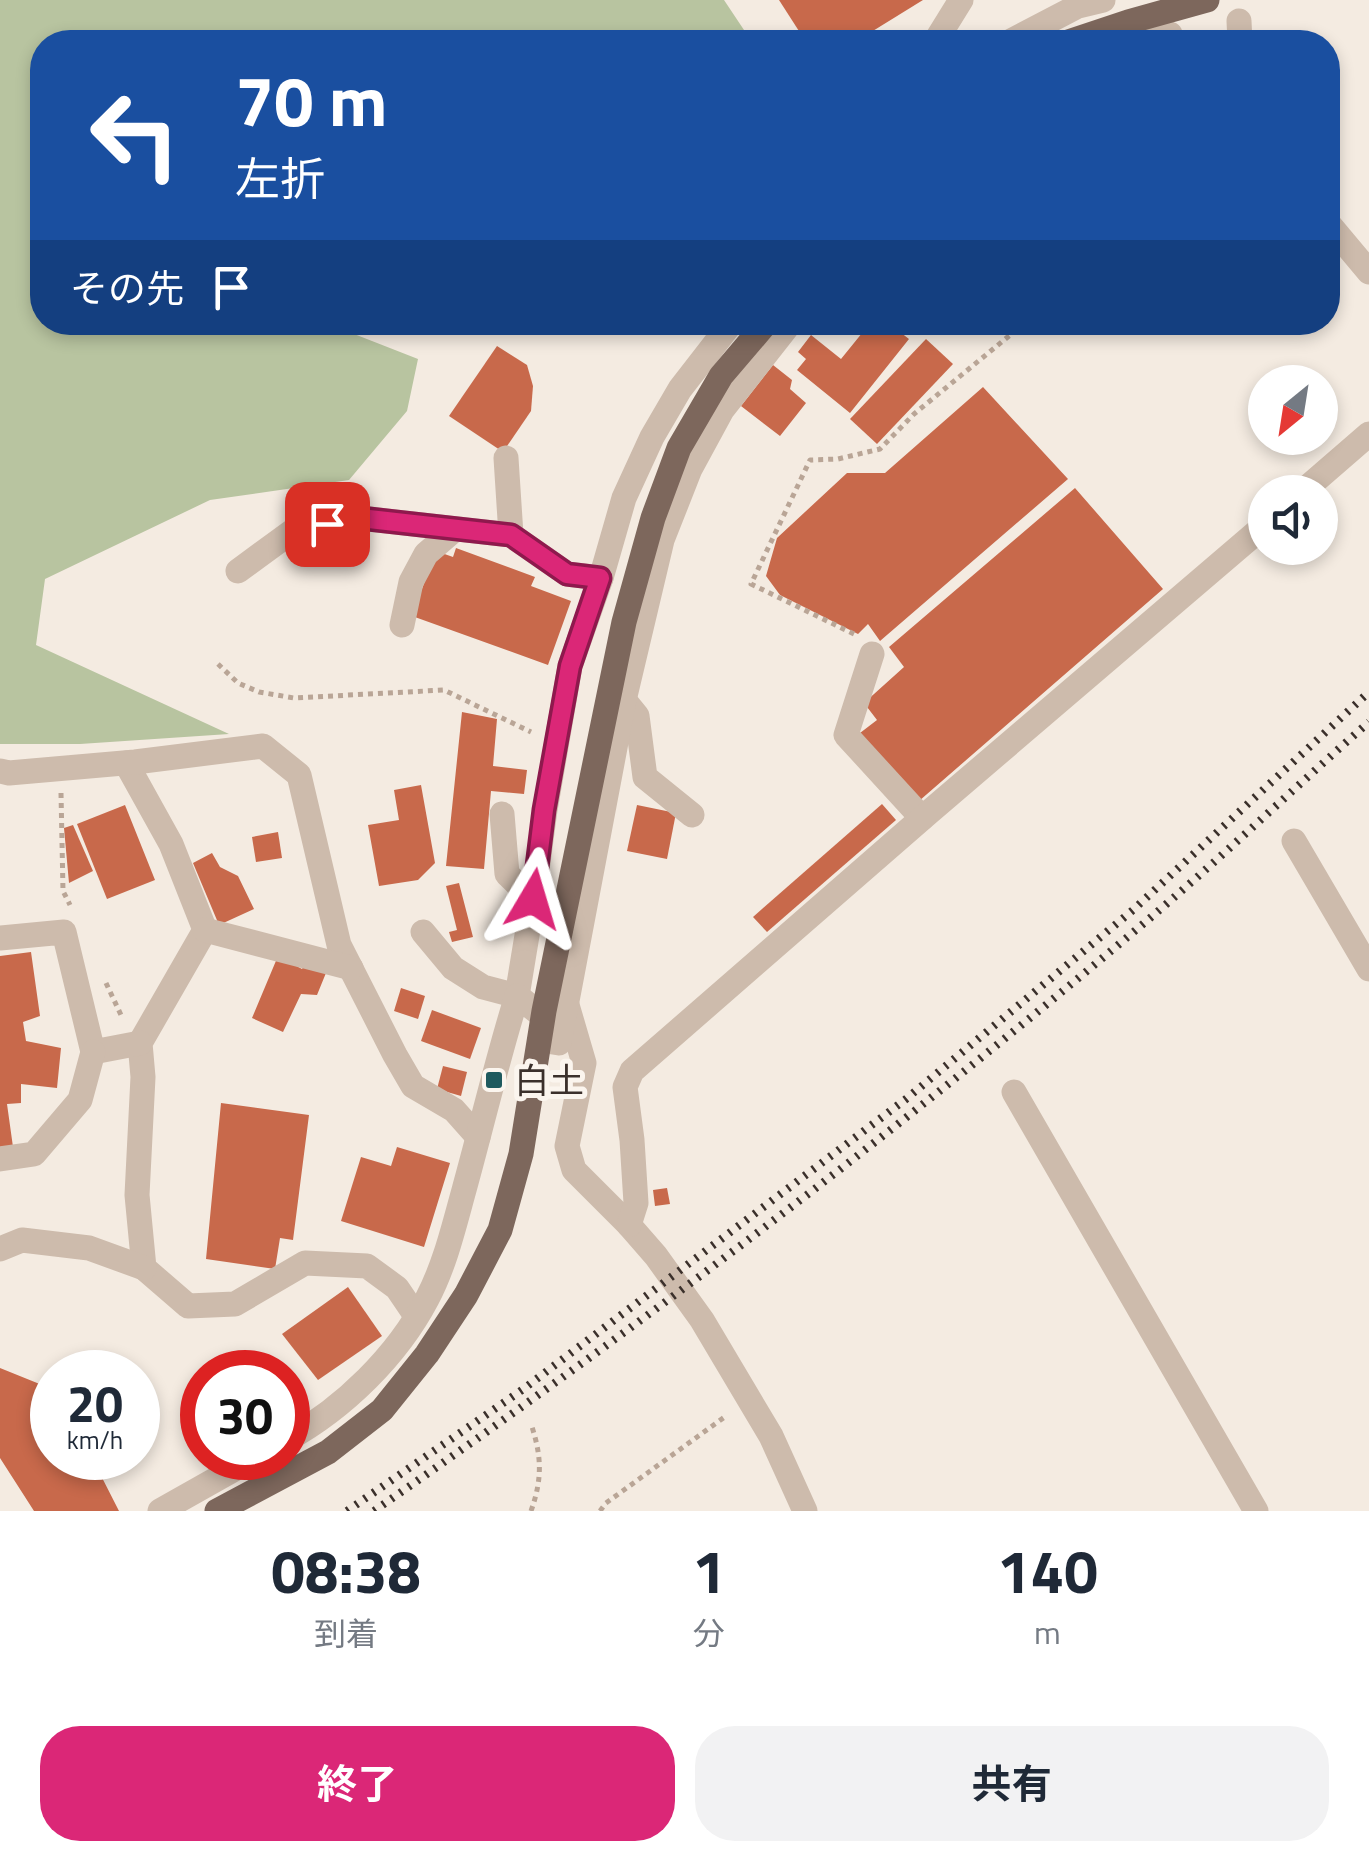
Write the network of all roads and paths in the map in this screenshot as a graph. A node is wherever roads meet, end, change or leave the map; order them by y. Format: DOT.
graph roads {
  1 [pos="962,0"];
  2 [pos="1103,0"];
  3 [pos="1207,0"];
  4 [pos="943,30"];
  5 [pos="1032,30"];
  6 [pos="1104,30"];
  7 [pos="1340,237"];
  8 [pos="1369,272"];
  9 [pos="722,335"];
  10 [pos="755,335"];
  11 [pos="781,335"];
  12 [pos="1010,335"];
  13 [pos="1369,434"];
  14 [pos="506,458"];
  15 [pos="1322,475"];
  16 [pos="455,529"];
  17 [pos="511,535"];
  18 [pos="1248,540"];
  19 [pos="238,571"];
  20 [pos="600,578"];
  21 [pos="402,625"];
  22 [pos="872,654"];
  23 [pos="218,664"];
  24 [pos="624,700"];
  25 [pos="556,744"];
  26 [pos="126,763"];
  27 [pos="60,770"];
  28 [pos="0,771"];
  29 [pos="502,814"];
  30 [pos="692,815"];
  31 [pos="922,818"];
  32 [pos="1294,842"];
  33 [pos="64,891"];
  34 [pos="533,899"];
  35 [pos="205,930"];
  36 [pos="424,932"];
  37 [pos="0,938"];
  38 [pos="351,968"];
  39 [pos="1369,969"];
  40 [pos="518,996"];
  41 [pos="566,1003"];
  42 [pos="542,1028"];
  43 [pos="140,1042"];
  44 [pos="93,1052"];
  45 [pos="1014,1092"];
  46 [pos="478,1137"];
  47 [pos="0,1159"];
  48 [pos="629,1225"];
  49 [pos="0,1249"];
  50 [pos="144,1268"];
  51 [pos="416,1316"];
  52 [pos="750,1400"];
  53 [pos="310,1426"];
  54 [pos="532,1426"];
  55 [pos="215,1480"];
  56 [pos="160,1511"];
  57 [pos="217,1511"];
  58 [pos="531,1511"];
  59 [pos="600,1511"];
  60 [pos="805,1511"];
  61 [pos="1256,1511"];
  1 -- 4 [label="street"];
  2 -- 5 [label="street"];
  3 -- 6 [label="main road"];
  7 -- 8 [label="street"];
  9 -- 20 [label="street"];
  10 -- 42 [label="main road"];
  11 -- 24 [label="street"];
  12 -- 22 [label="path"];
  13 -- 15 [label="street"];
  14 -- 17 [label="street"];
  16 -- 17 [label="street"];
  16 -- 19 [label="street"];
  16 -- 21 [label="street"];
  17 -- 20 [label="street"];
  18 -- 31 [label="street"];
  20 -- 25 [label="street"];
  22 -- 31 [label="street"];
  23 -- 25 [label="path"];
  24 -- 30 [label="street"];
  24 -- 41 [label="street"];
  25 -- 34 [label="street"];
  26 -- 27 [label="street"];
  26 -- 35 [label="street"];
  26 -- 38 [label="street"];
  27 -- 28 [label="street"];
  27 -- 33 [label="path"];
  29 -- 34 [label="street"];
  31 -- 48 [label="street"];
  32 -- 39 [label="street"];
  34 -- 40 [label="street"];
  35 -- 38 [label="street"];
  35 -- 43 [label="street"];
  36 -- 40 [label="street"];
  37 -- 44 [label="street"];
  38 -- 46 [label="street"];
  40 -- 42 [label="street"];
  40 -- 46 [label="street"];
  41 -- 42 [label="street"];
  41 -- 48 [label="street"];
  42 -- 57 [label="main road"];
  43 -- 44 [label="street"];
  43 -- 50 [label="street"];
  44 -- 47 [label="street"];
  45 -- 61 [label="street"];
  46 -- 51 [label="street"];
  48 -- 52 [label="street"];
  49 -- 50 [label="street"];
  50 -- 51 [label="street"];
  51 -- 53 [label="street"];
  52 -- 59 [label="path"];
  52 -- 60 [label="street"];
  54 -- 58 [label="path"];
  55 -- 56 [label="street"];
}
